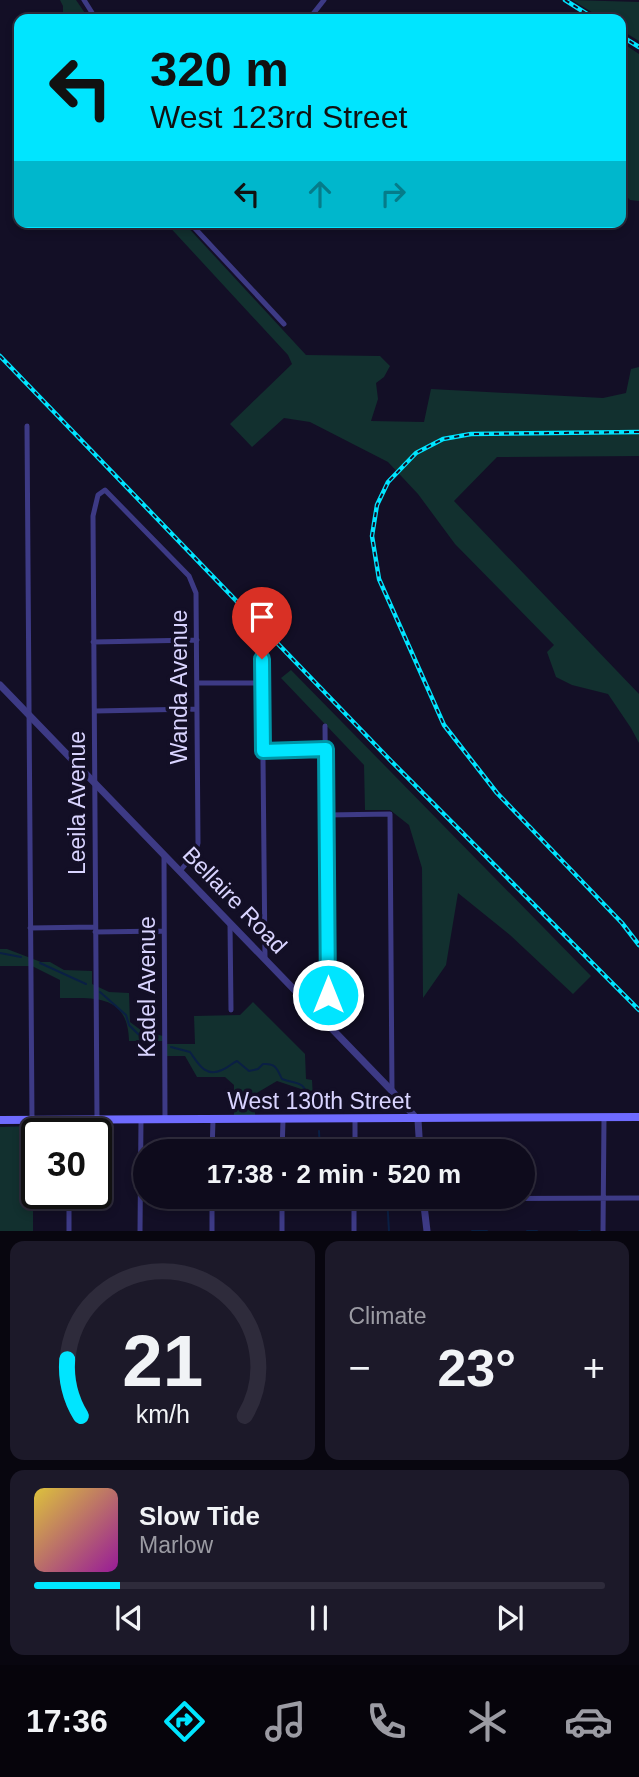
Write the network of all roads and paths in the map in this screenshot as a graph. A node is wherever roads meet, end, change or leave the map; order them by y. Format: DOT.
graph roads {
  1 [pos="324,0"];
  2 [pos="313,14"];
  3 [pos="195,228"];
  4 [pos="284,324"];
  5 [pos="27,426"];
  6 [pos="105,490"];
  7 [pos="197,640"];
  8 [pos="93,642"];
  9 [pos="262,659"];
  10 [pos="197,683"];
  11 [pos="263,683"];
  12 [pos="0,685"];
  13 [pos="197,709"];
  14 [pos="94,711"];
  15 [pos="29,716"];
  16 [pos="325,726"];
  17 [pos="326,749"];
  18 [pos="263,751"];
  19 [pos="95,782"];
  20 [pos="327,815"];
  21 [pos="164,854"];
  22 [pos="180,871"];
  23 [pos="230,924"];
  24 [pos="30,928"];
  25 [pos="95,929"];
  26 [pos="164,931"];
  27 [pos="265,958"];
  28 [pos="231,1010"];
  29 [pos="328,1025"];
  30 [pos="392,1091"];
  31 [pos="32,1118"];
  32 [pos="97,1118"];
  33 [pos="604,1118"];
  34 [pos="639,1118"];
  35 [pos="141,1119"];
  36 [pos="165,1119"];
  37 [pos="355,1119"];
  38 [pos="0,1120"];
  39 [pos="112,1120"];
  40 [pos="212,1120"];
  41 [pos="283,1120"];
  42 [pos="418,1120"];
  43 [pos="21,1121"];
  44 [pos="212,1139"];
  45 [pos="282,1139"];
  46 [pos="355,1139"];
  47 [pos="419,1139"];
  48 [pos="535,1198"];
  49 [pos="603,1198"];
  50 [pos="639,1198"];
  51 [pos="69,1209"];
  52 [pos="212,1209"];
  53 [pos="282,1209"];
  54 [pos="354,1209"];
  55 [pos="424,1209"];
  56 [pos="69,1231"];
  57 [pos="140,1231"];
  58 [pos="212,1231"];
  59 [pos="282,1231"];
  60 [pos="354,1231"];
  61 [pos="427,1231"];
  62 [pos="603,1231"];
  1 -- 2 [label="street"];
  3 -- 4 [label="street"];
  5 -- 15 [label="street"];
  6 -- 7 [label="street, Wanda Avenue"];
  6 -- 8 [label="street, Leeila Avenue"];
  7 -- 8 [label="street"];
  7 -- 10 [label="street, Wanda Avenue"];
  8 -- 14 [label="street, Leeila Avenue"];
  9 -- 11 [label="street"];
  10 -- 11 [label="street"];
  10 -- 13 [label="street, Wanda Avenue"];
  11 -- 18 [label="street"];
  12 -- 15 [label="street, Bellaire Road"];
  13 -- 14 [label="street"];
  13 -- 22 [label="street, Wanda Avenue"];
  14 -- 19 [label="street, Leeila Avenue"];
  15 -- 19 [label="street, Bellaire Road"];
  15 -- 24 [label="street"];
  16 -- 17 [label="street"];
  17 -- 18 [label="street"];
  17 -- 20 [label="street"];
  18 -- 27 [label="street"];
  19 -- 21 [label="street, Bellaire Road"];
  19 -- 25 [label="street, Leeila Avenue"];
  20 -- 29 [label="street"];
  20 -- 30 [label="street"];
  21 -- 22 [label="street, Bellaire Road"];
  21 -- 26 [label="street, Kadel Avenue"];
  22 -- 23 [label="street, Bellaire Road"];
  23 -- 27 [label="street, Bellaire Road"];
  23 -- 28 [label="street"];
  24 -- 25 [label="street"];
  24 -- 31 [label="street"];
  25 -- 26 [label="street"];
  25 -- 32 [label="street, Leeila Avenue"];
  26 -- 36 [label="street, Kadel Avenue"];
  27 -- 29 [label="street, Bellaire Road"];
  29 -- 30 [label="street, Bellaire Road"];
  30 -- 42 [label="street, Bellaire Road"];
  33 -- 34 [label="main road, West 130th Street"];
  33 -- 42 [label="main road, West 130th Street"];
  33 -- 49 [label="street"];
  35 -- 36 [label="main road, West 130th Street"];
  35 -- 39 [label="main road, West 130th Street"];
  35 -- 57 [label="street"];
  36 -- 40 [label="main road, West 130th Street"];
  37 -- 41 [label="main road, West 130th Street"];
  37 -- 42 [label="main road, West 130th Street"];
  37 -- 46 [label="street"];
  38 -- 43 [label="main road, West 130th Street"];
  40 -- 41 [label="main road, West 130th Street"];
  40 -- 44 [label="street"];
  41 -- 45 [label="street"];
  42 -- 47 [label="street"];
  48 -- 49 [label="street"];
  49 -- 50 [label="street"];
  49 -- 62 [label="street"];
  51 -- 56 [label="street"];
  52 -- 58 [label="street"];
  53 -- 59 [label="street"];
  54 -- 60 [label="street"];
  55 -- 61 [label="street"];
}
